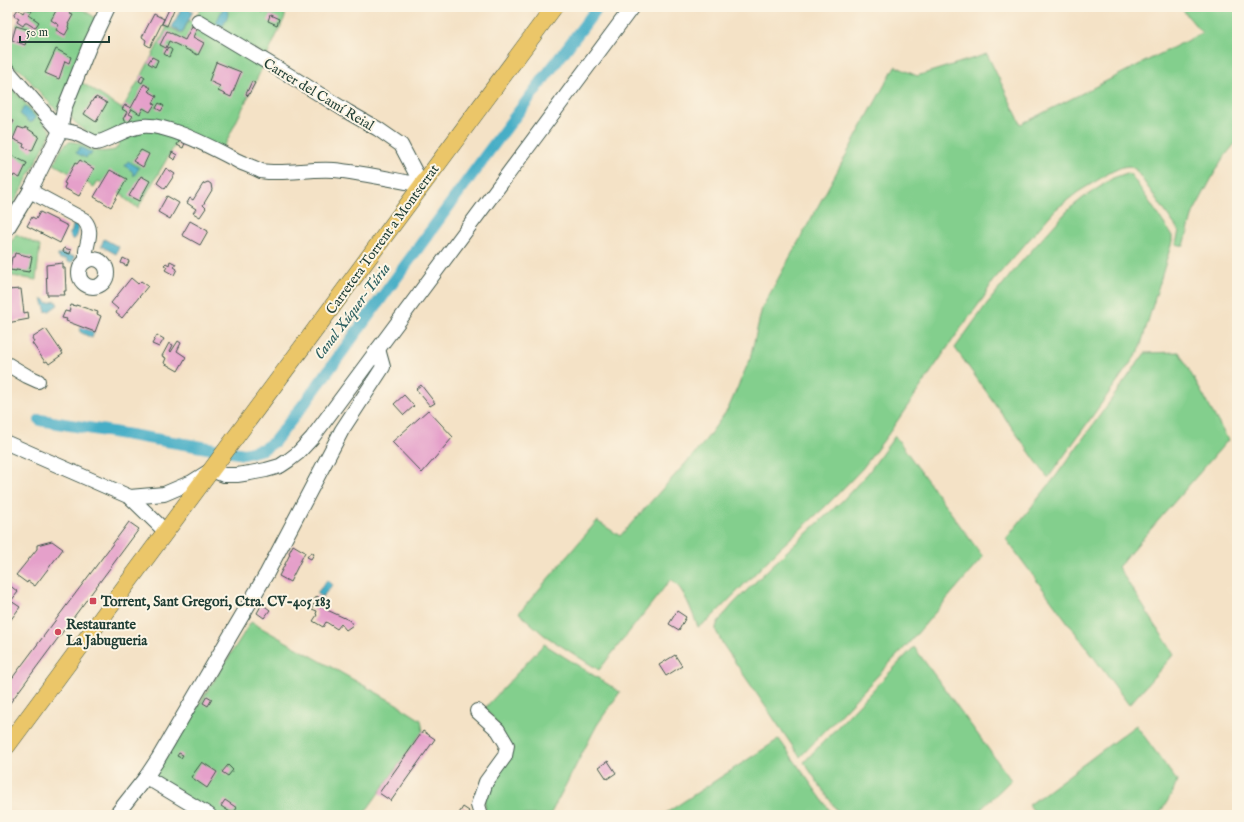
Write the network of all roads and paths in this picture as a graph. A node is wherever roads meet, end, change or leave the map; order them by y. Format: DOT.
graph roads {
  1 [pos="108,7"];
  2 [pos="554,7"];
  3 [pos="632,7"];
  4 [pos="198,21"];
  5 [pos="7,70"];
  6 [pos="60,131"];
  7 [pos="422,185"];
  8 [pos="30,191"];
  9 [pos="8,224"];
  10 [pos="86,261"];
  11 [pos="378,349"];
  12 [pos="7,364"];
  13 [pos="38,381"];
  14 [pos="7,443"];
  15 [pos="213,468"];
  16 [pos="130,497"];
  17 [pos="166,532"];
  18 [pos="477,711"];
  19 [pos="10,736"];
  20 [pos="146,777"];
  21 [pos="116,815"];
  22 [pos="209,815"];
  23 [pos="481,815"];
  1 -- 6 [label="street"];
  2 -- 7 [label="main road, Carretera Torrent a Montserrat"];
  3 -- 11 [label="street"];
  4 -- 7 [label="street, Carrer del Camí Reial"];
  5 -- 6 [label="street"];
  6 -- 7 [label="street"];
  6 -- 8 [label="street"];
  7 -- 15 [label="main road, Carretera Torrent a Montserrat"];
  8 -- 9 [label="street"];
  8 -- 10 [label="street"];
  11 -- 15 [label="street"];
  11 -- 20 [label="street"];
  12 -- 13 [label="street"];
  14 -- 16 [label="street"];
  15 -- 16 [label="street"];
  15 -- 17 [label="main road"];
  16 -- 17 [label="street"];
  17 -- 19 [label="main road"];
  18 -- 23 [label="street"];
  20 -- 21 [label="street"];
  20 -- 22 [label="street"];
}
